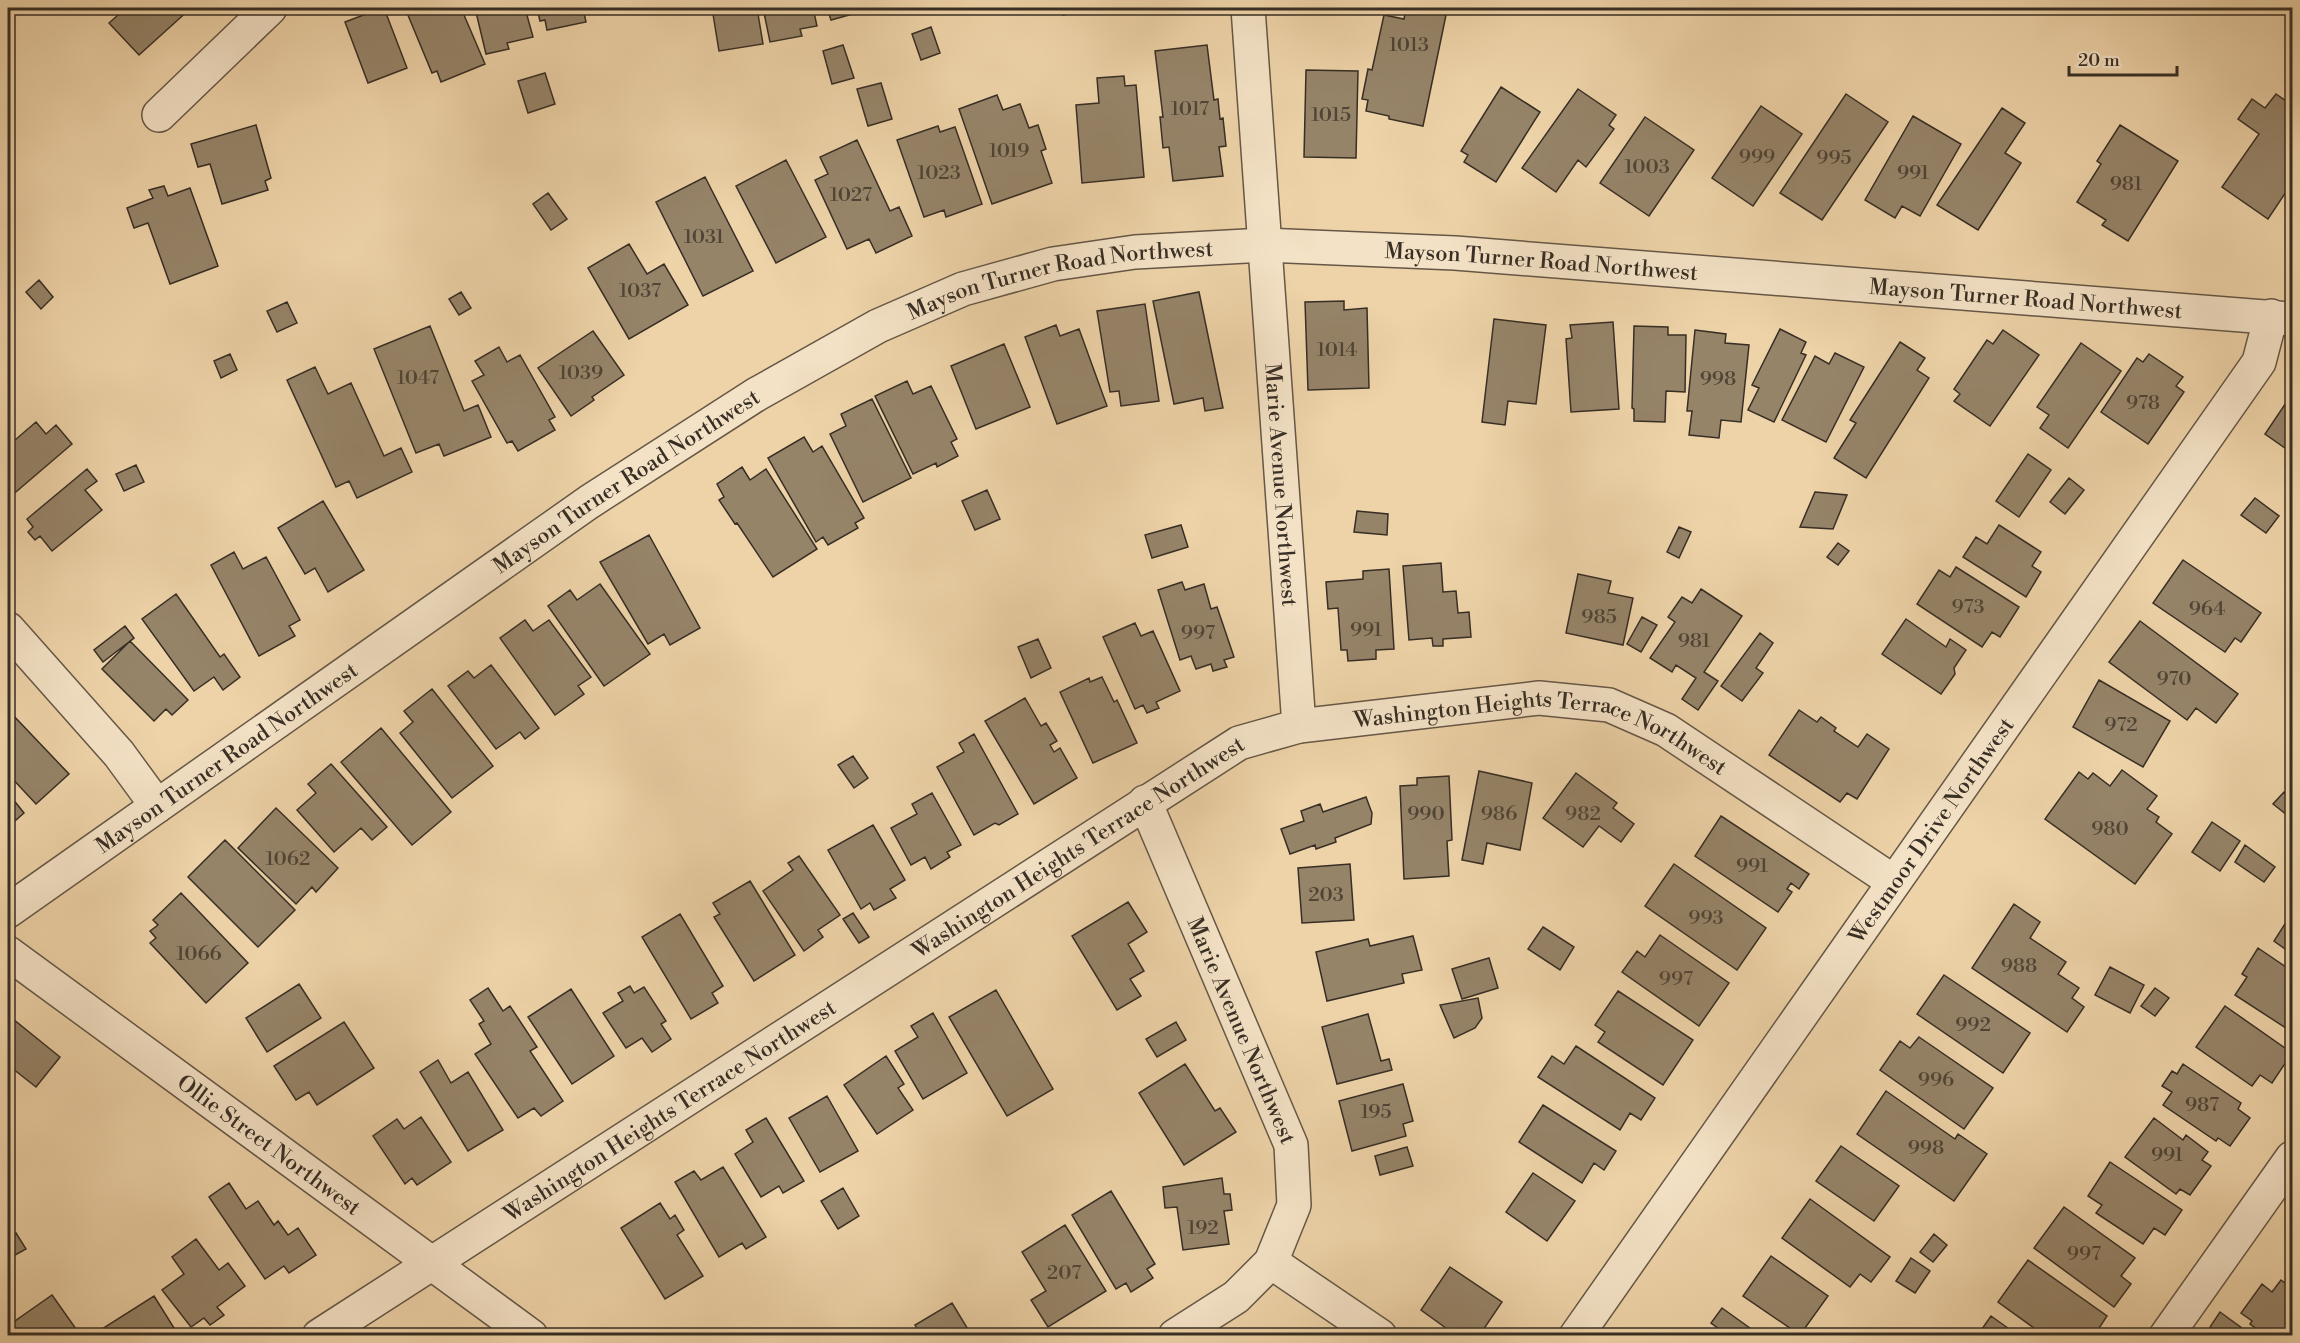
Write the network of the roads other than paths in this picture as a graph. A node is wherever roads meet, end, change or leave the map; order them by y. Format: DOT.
graph roads {
  1 [pos="270,8"];
  2 [pos="1248,8"];
  3 [pos="159,115"];
  4 [pos="1265,244"];
  5 [pos="2282,317"];
  6 [pos="8,629"];
  7 [pos="1299,726"];
  8 [pos="1145,802"];
  9 [pos="157,806"];
  10 [pos="1894,882"];
  11 [pos="8,910"];
  12 [pos="8,952"];
  13 [pos="2292,1158"];
  14 [pos="1270,1262"];
  15 [pos="431,1263"];
  16 [pos="318,1335"];
  17 [pos="531,1335"];
  18 [pos="1176,1335"];
  19 [pos="1380,1335"];
  20 [pos="1576,1335"];
  21 [pos="2166,1335"];
  1 -- 3 [label="street"];
  2 -- 4 [label="street, Marie Avenue Northwest"];
  4 -- 5 [label="street, Mayson Turner Road Northwest"];
  4 -- 7 [label="street, Marie Avenue Northwest"];
  4 -- 9 [label="street, Mayson Turner Road Northwest"];
  5 -- 10 [label="street, Westmoor Drive Northwest"];
  6 -- 9 [label="street"];
  7 -- 8 [label="street, Washington Heights Terrace Northwest"];
  7 -- 10 [label="street, Washington Heights Terrace Northwest"];
  8 -- 14 [label="street, Marie Avenue Northwest"];
  8 -- 15 [label="street, Washington Heights Terrace Northwest"];
  9 -- 11 [label="street, Mayson Turner Road Northwest"];
  10 -- 20 [label="street, Westmoor Drive Northwest"];
  12 -- 15 [label="street, Ollie Street Northwest"];
  13 -- 21 [label="street"];
  14 -- 18 [label="street"];
  14 -- 19 [label="street"];
  15 -- 16 [label="street, Washington Heights Terrace Northwest"];
  15 -- 17 [label="street, Ollie Street Northwest"];
}
